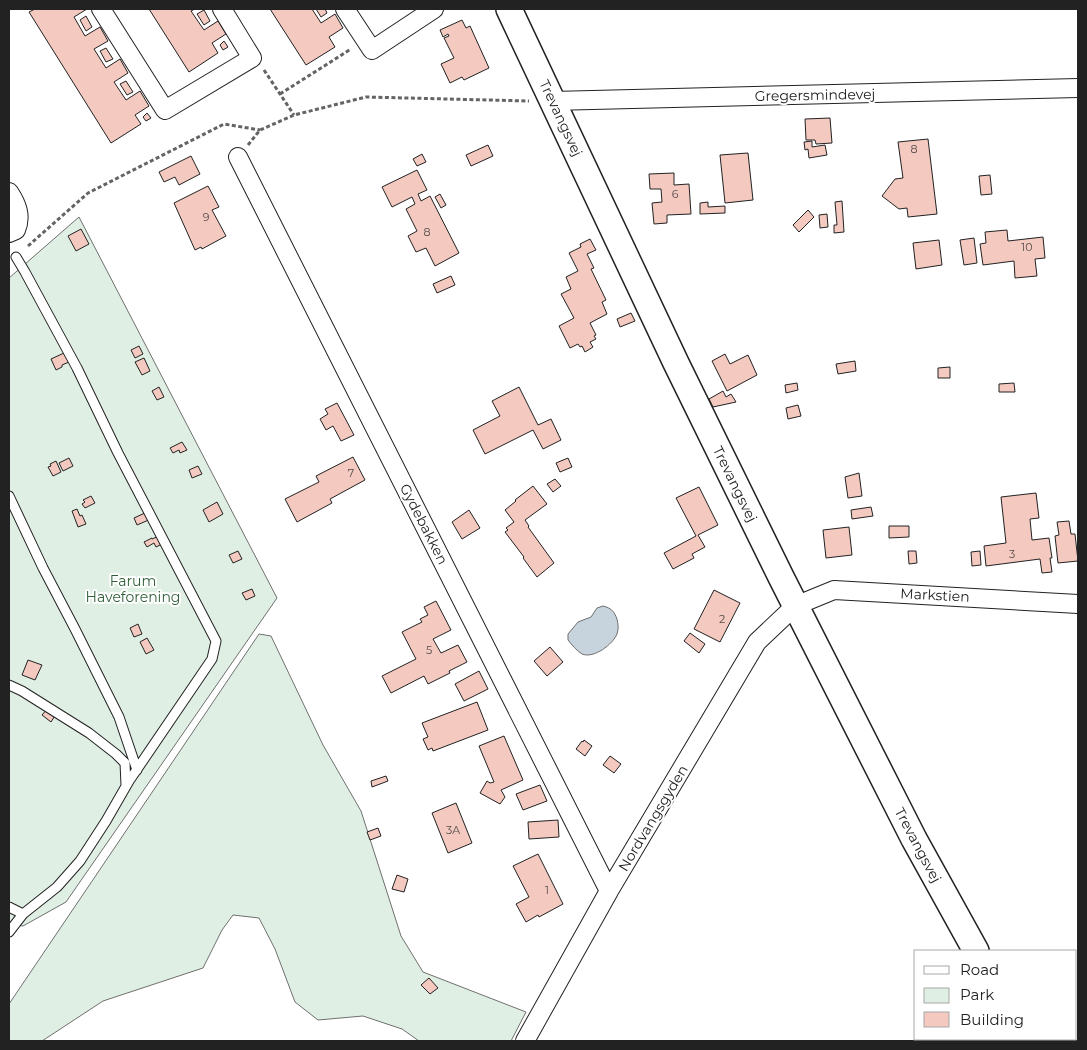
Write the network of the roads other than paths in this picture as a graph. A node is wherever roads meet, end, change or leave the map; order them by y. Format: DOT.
graph roads {
  1 [pos="101,9"];
  2 [pos="222,9"];
  3 [pos="346,9"];
  4 [pos="434,9"];
  5 [pos="509,9"];
  6 [pos="1078,88"];
  7 [pos="552,101"];
  8 [pos="238,157"];
  9 [pos="9,192"];
  10 [pos="9,233"];
  11 [pos="16,257"];
  12 [pos="10,500"];
  13 [pos="1078,604"];
  14 [pos="795,606"];
  15 [pos="9,685"];
  16 [pos="137,770"];
  17 [pos="126,786"];
  18 [pos="609,890"];
  19 [pos="9,907"];
  20 [pos="23,914"];
  21 [pos="9,932"];
  22 [pos="975,950"];
  23 [pos="526,1041"];
  1 -- 2 [label="street"];
  3 -- 4 [label="street"];
  5 -- 7 [label="street, Trevangsvej"];
  6 -- 7 [label="street, Gregersmindevej"];
  7 -- 14 [label="street, Trevangsvej"];
  8 -- 18 [label="street, Gydebakken"];
  9 -- 10 [label="street"];
  11 -- 16 [label="lane"];
  12 -- 16 [label="lane"];
  13 -- 14 [label="street, Markstien"];
  14 -- 18 [label="street, Nordvangsgyden"];
  14 -- 22 [label="street, Trevangsvej"];
  15 -- 17 [label="lane"];
  16 -- 17 [label="lane"];
  17 -- 20 [label="lane"];
  18 -- 23 [label="street, Nordvangsgyden"];
  19 -- 20 [label="lane"];
  20 -- 21 [label="lane"];
}
